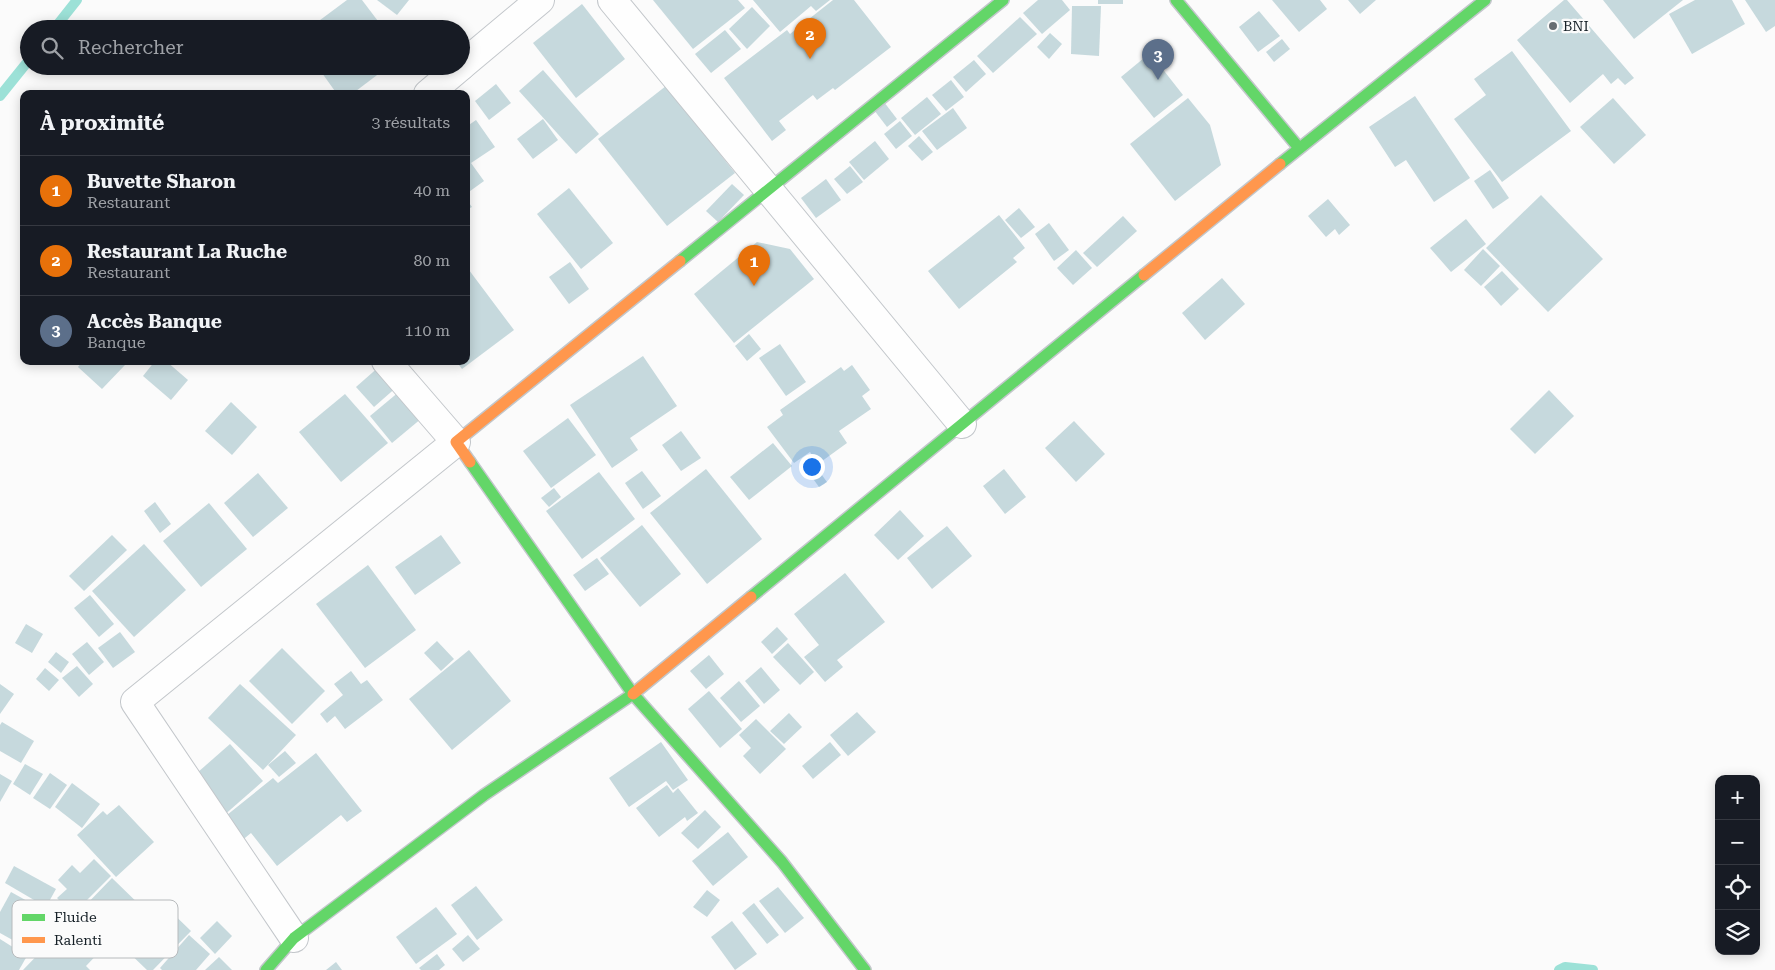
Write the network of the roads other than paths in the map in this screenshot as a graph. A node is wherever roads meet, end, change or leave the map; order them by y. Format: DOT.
graph roads {
  1 [pos="540,0"];
  2 [pos="612,0"];
  3 [pos="1003,0"];
  4 [pos="1176,0"];
  5 [pos="1485,0"];
  6 [pos="470,58"];
  7 [pos="450,75"];
  8 [pos="433,90"];
  9 [pos="1299,148"];
  10 [pos="768,190"];
  11 [pos="389,365"];
  12 [pos="962,424"];
  13 [pos="456,442"];
  14 [pos="633,694"];
  15 [pos="294,938"];
  16 [pos="266,970"];
  17 [pos="865,970"];
  1 -- 6 [label="street"];
  2 -- 10 [label="street"];
  3 -- 10 [label="street"];
  4 -- 9 [label="street"];
  5 -- 9 [label="street"];
  7 -- 8 [label="street"];
  9 -- 12 [label="street"];
  10 -- 12 [label="street"];
  10 -- 13 [label="street"];
  11 -- 13 [label="street"];
  12 -- 14 [label="street"];
  13 -- 14 [label="street"];
  13 -- 15 [label="street"];
  14 -- 15 [label="street"];
  14 -- 17 [label="street"];
  15 -- 16 [label="street"];
}
